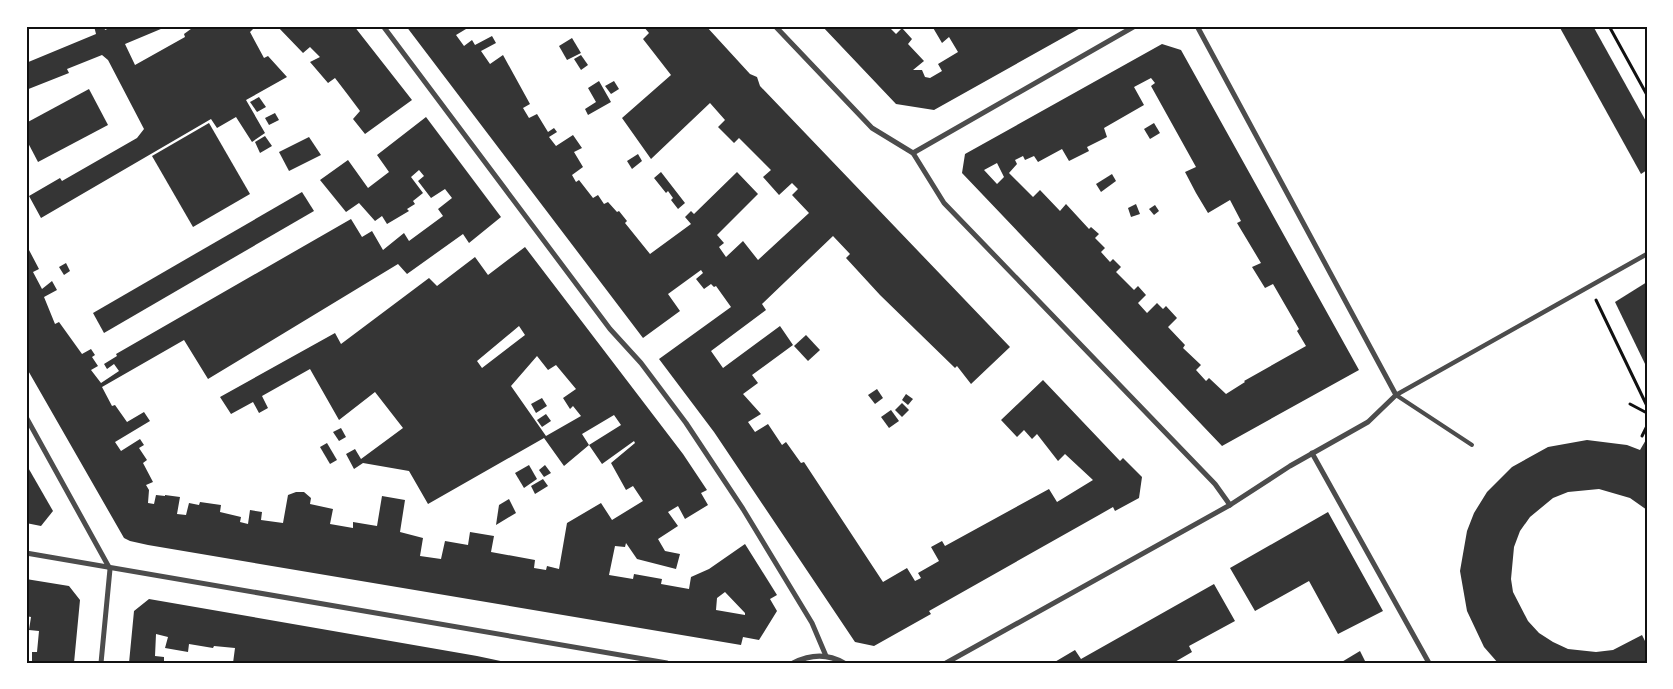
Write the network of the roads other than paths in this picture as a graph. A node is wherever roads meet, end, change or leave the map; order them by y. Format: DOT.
graph roads {
  1 [pos="382,26"];
  2 [pos="774,26"];
  3 [pos="1135,26"];
  4 [pos="1197,26"];
  5 [pos="913,153"];
  6 [pos="1647,254"];
  7 [pos="1396,395"];
  8 [pos="26,418"];
  9 [pos="1472,445"];
  10 [pos="1312,453"];
  11 [pos="1230,505"];
  12 [pos="26,553"];
  13 [pos="110,568"];
  14 [pos="826,656"];
  15 [pos="101,663"];
  16 [pos="667,663"];
  17 [pos="793,663"];
  18 [pos="844,663"];
  19 [pos="946,663"];
  20 [pos="1429,663"];
  1 -- 14 [label="street"];
  2 -- 5 [label="street"];
  3 -- 5 [label="street"];
  4 -- 7 [label="street"];
  5 -- 11 [label="street"];
  6 -- 7 [label="street"];
  7 -- 9 [label="lane"];
  7 -- 10 [label="street"];
  8 -- 13 [label="street"];
  10 -- 11 [label="street"];
  10 -- 20 [label="street"];
  11 -- 19 [label="street"];
  12 -- 13 [label="street"];
  13 -- 15 [label="street"];
  13 -- 16 [label="street"];
  14 -- 17 [label="street"];
  14 -- 18 [label="street"];
}
